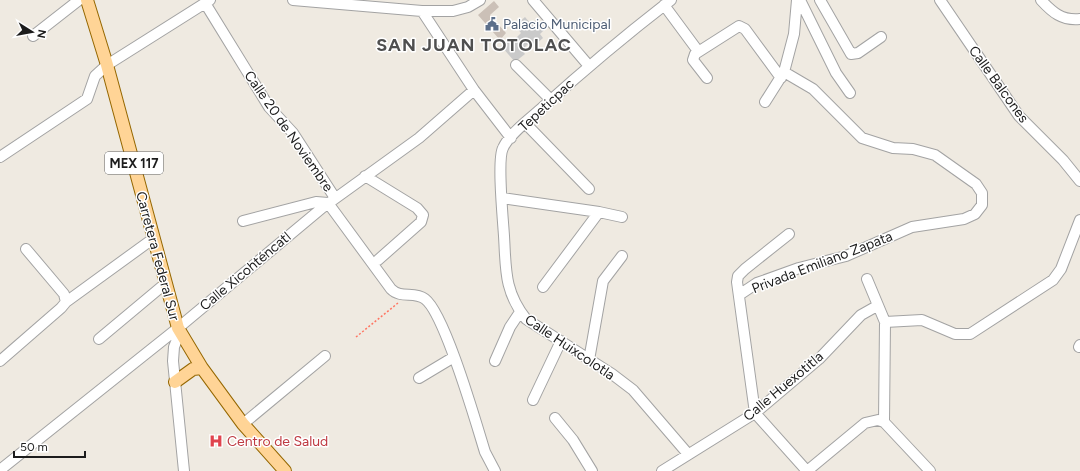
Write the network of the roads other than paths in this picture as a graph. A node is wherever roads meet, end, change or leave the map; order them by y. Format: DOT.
graph roads {
  1 [pos="79,0"];
  2 [pos="87,0"];
  3 [pos="293,0"];
  4 [pos="480,0"];
  5 [pos="533,0"];
  6 [pos="798,0"];
  7 [pos="820,0"];
  8 [pos="940,0"];
  9 [pos="1041,0"];
  10 [pos="207,1"];
  11 [pos="667,3"];
  12 [pos="465,4"];
  13 [pos="422,11"];
  14 [pos="1080,19"];
  15 [pos="33,36"];
  16 [pos="881,37"];
  17 [pos="698,51"];
  18 [pos="107,65"];
  19 [pos="516,65"];
  20 [pos="589,66"];
  21 [pos="782,75"];
  22 [pos="707,78"];
  23 [pos="474,90"];
  24 [pos="850,93"];
  25 [pos="551,100"];
  26 [pos="765,102"];
  27 [pos="526,123"];
  28 [pos="508,141"];
  29 [pos="0,156"];
  30 [pos="365,176"];
  31 [pos="1080,181"];
  32 [pos="589,190"];
  33 [pos="502,198"];
  34 [pos="331,200"];
  35 [pos="599,212"];
  36 [pos="622,217"];
  37 [pos="1080,220"];
  38 [pos="243,221"];
  39 [pos="789,234"];
  40 [pos="154,238"];
  41 [pos="26,249"];
  42 [pos="622,256"];
  43 [pos="378,260"];
  44 [pos="866,279"];
  45 [pos="166,283"];
  46 [pos="543,286"];
  47 [pos="740,295"];
  48 [pos="66,302"];
  49 [pos="877,306"];
  50 [pos="520,312"];
  51 [pos="885,322"];
  52 [pos="179,330"];
  53 [pos="99,339"];
  54 [pos="561,341"];
  55 [pos="325,356"];
  56 [pos="454,357"];
  57 [pos="589,360"];
  58 [pos="0,361"];
  59 [pos="495,361"];
  60 [pos="202,368"];
  61 [pos="419,378"];
  62 [pos="175,382"];
  63 [pos="533,400"];
  64 [pos="755,413"];
  65 [pos="555,418"];
  66 [pos="884,422"];
  67 [pos="243,424"];
  68 [pos="688,454"];
  69 [pos="925,469"];
  70 [pos="0,470"];
  71 [pos="184,471"];
  72 [pos="285,471"];
  73 [pos="495,471"];
  74 [pos="592,471"];
  75 [pos="662,471"];
  76 [pos="807,471"];
  1 -- 15 [label="street"];
  2 -- 18 [label="main road, Carretera Federal Sur / MEX 117"];
  3 -- 13 [label="street"];
  4 -- 12 [label="street"];
  5 -- 20 [label="street"];
  6 -- 21 [label="street"];
  6 -- 24 [label="street"];
  7 -- 16 [label="street"];
  8 -- 31 [label="street, Calle Balcones"];
  9 -- 14 [label="street"];
  10 -- 18 [label="street"];
  10 -- 34 [label="street, Calle 20 de Noviembre"];
  11 -- 17 [label="street"];
  11 -- 20 [label="street, Tepeticpac"];
  12 -- 13 [label="street"];
  13 -- 23 [label="street"];
  17 -- 21 [label="street"];
  17 -- 22 [label="street"];
  18 -- 29 [label="street"];
  18 -- 40 [label="main road, Carretera Federal Sur / MEX 117"];
  19 -- 25 [label="street"];
  20 -- 25 [label="street, Tepeticpac"];
  21 -- 26 [label="street"];
  21 -- 47 [label="street, Privada Emiliano Zapata"];
  23 -- 28 [label="street"];
  23 -- 30 [label="street, Calle Xicohténcatl"];
  25 -- 27 [label="street, Tepeticpac"];
  27 -- 28 [label="street, Tepeticpac"];
  27 -- 32 [label="street"];
  28 -- 33 [label="street, Calle Huixcolotla"];
  30 -- 34 [label="street, Calle Xicohténcatl"];
  30 -- 43 [label="street"];
  33 -- 35 [label="street"];
  33 -- 50 [label="street, Calle Huixcolotla"];
  34 -- 38 [label="street"];
  34 -- 52 [label="street, Calle Xicohténcatl"];
  34 -- 56 [label="street, Calle 20 de Noviembre"];
  35 -- 36 [label="street"];
  35 -- 46 [label="street"];
  37 -- 51 [label="street"];
  39 -- 47 [label="street"];
  40 -- 45 [label="main road, Carretera Federal Sur / MEX 117"];
  40 -- 48 [label="street"];
  41 -- 48 [label="street"];
  42 -- 57 [label="street"];
  44 -- 49 [label="street"];
  45 -- 52 [label="main road, Carretera Federal Sur / MEX 117"];
  45 -- 53 [label="street"];
  47 -- 64 [label="street"];
  48 -- 58 [label="street"];
  49 -- 51 [label="street"];
  49 -- 64 [label="street, Calle Huexotitla"];
  50 -- 54 [label="street, Calle Huixcolotla"];
  50 -- 59 [label="street"];
  51 -- 66 [label="street"];
  52 -- 60 [label="main road, MEX 117"];
  52 -- 62 [label="street"];
  52 -- 70 [label="street, Calle Xicohténcatl"];
  54 -- 57 [label="street, Calle Huixcolotla"];
  54 -- 63 [label="street"];
  55 -- 67 [label="street"];
  56 -- 61 [label="street"];
  56 -- 73 [label="street"];
  57 -- 68 [label="street, Calle Huixcolotla"];
  60 -- 62 [label="main road"];
  60 -- 67 [label="main road, MEX 117"];
  62 -- 71 [label="street"];
  64 -- 68 [label="street, Calle Huexotitla"];
  64 -- 76 [label="street"];
  65 -- 74 [label="street"];
  66 -- 69 [label="street"];
  66 -- 76 [label="street"];
  67 -- 72 [label="main road, MEX 117"];
  68 -- 75 [label="street, Calle Huexotitla"];
}
